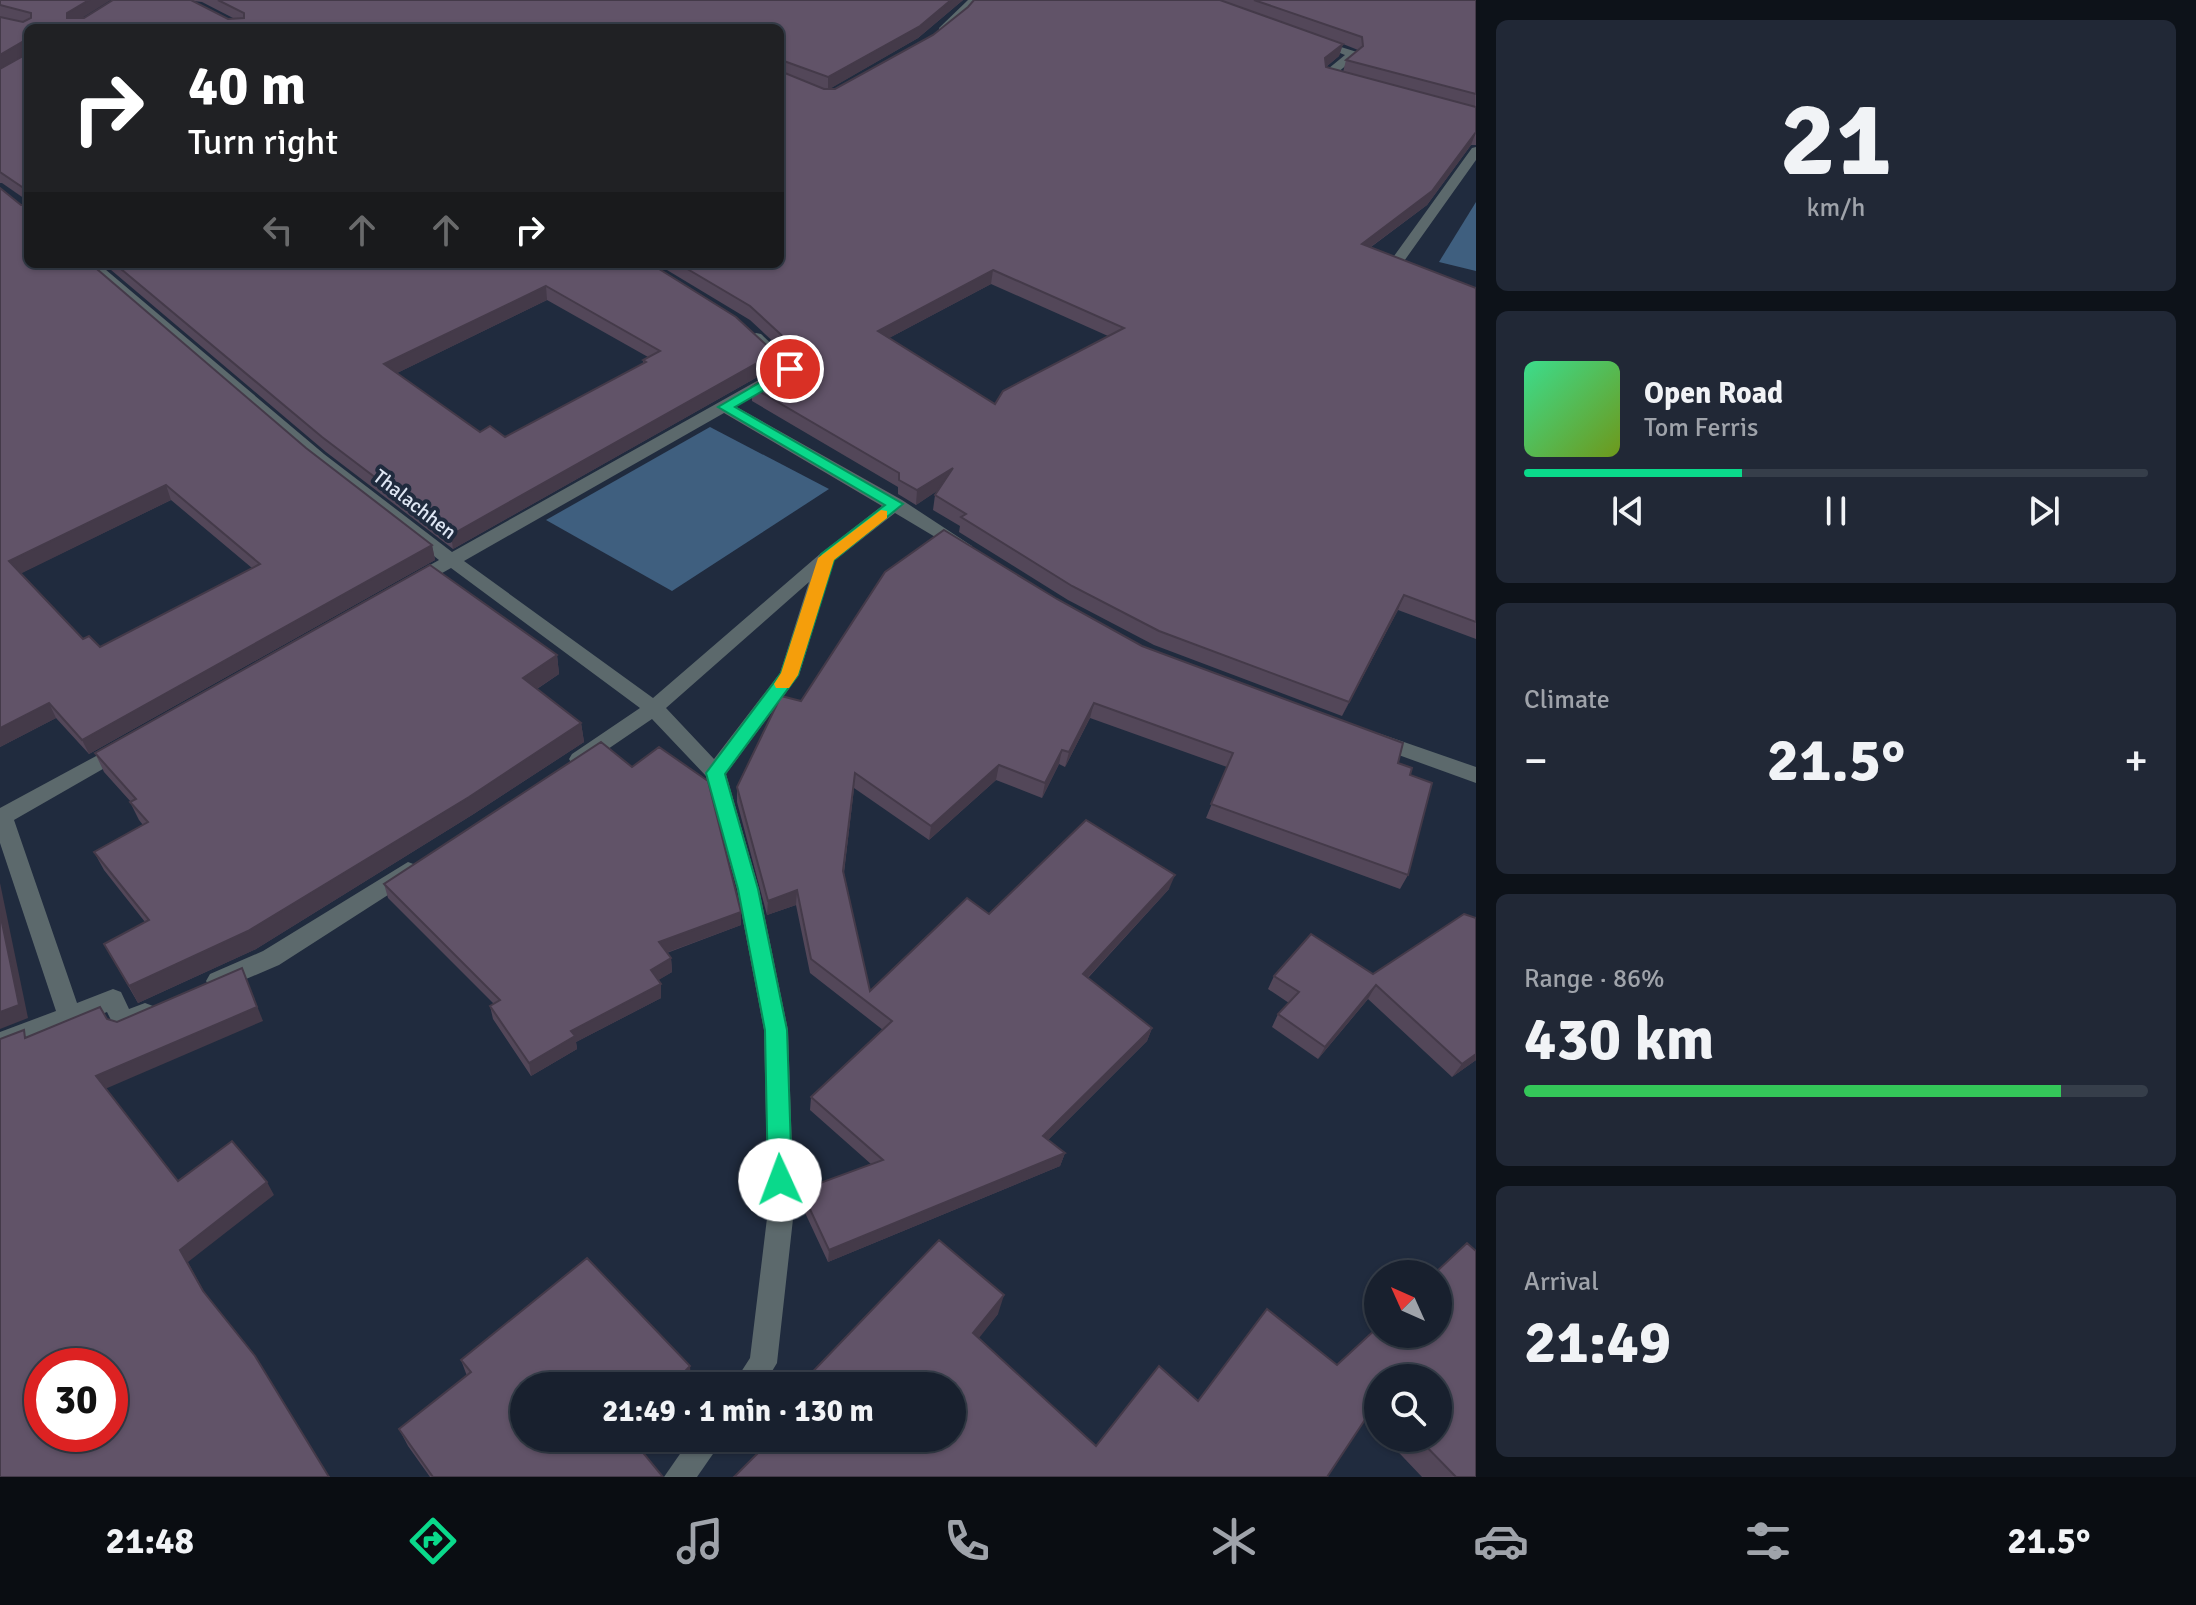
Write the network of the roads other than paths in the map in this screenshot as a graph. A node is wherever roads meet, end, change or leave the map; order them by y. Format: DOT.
graph roads {
  1 [pos="974,0"];
  2 [pos="1304,36"];
  3 [pos="928,40"];
  4 [pos="1357,83"];
  5 [pos="1476,151"];
  6 [pos="96,268"];
  7 [pos="1421,275"];
  8 [pos="743,326"];
  9 [pos="725,407"];
  10 [pos="896,504"];
  11 [pos="826,558"];
  12 [pos="985,559"];
  13 [pos="451,560"];
  14 [pos="397,591"];
  15 [pos="654,708"];
  16 [pos="1356,732"];
  17 [pos="138,739"];
  18 [pos="561,771"];
  19 [pos="715,773"];
  20 [pos="1476,775"];
  21 [pos="429,858"];
  22 [pos="204,987"];
  23 [pos="164,1005"];
  24 [pos="69,1015"];
  25 [pos="0,1043"];
  26 [pos="756,1372"];
  27 [pos="698,1452"];
  28 [pos="679,1477"];
  1 -- 3 [label="street"];
  2 -- 4 [label="street"];
  5 -- 7 [label="street"];
  6 -- 13 [label="street, Thalachhen"];
  8 -- 9 [label="street"];
  9 -- 10 [label="street"];
  9 -- 13 [label="street"];
  10 -- 11 [label="street"];
  10 -- 12 [label="street"];
  11 -- 15 [label="street"];
  11 -- 19 [label="street"];
  13 -- 14 [label="street"];
  13 -- 15 [label="street, Thalachhen"];
  15 -- 18 [label="street"];
  15 -- 19 [label="street, Thalachhen"];
  16 -- 20 [label="street"];
  17 -- 24 [label="street"];
  19 -- 26 [label="street"];
  21 -- 22 [label="street"];
  23 -- 24 [label="street"];
  24 -- 25 [label="street"];
  27 -- 28 [label="street"];
}
